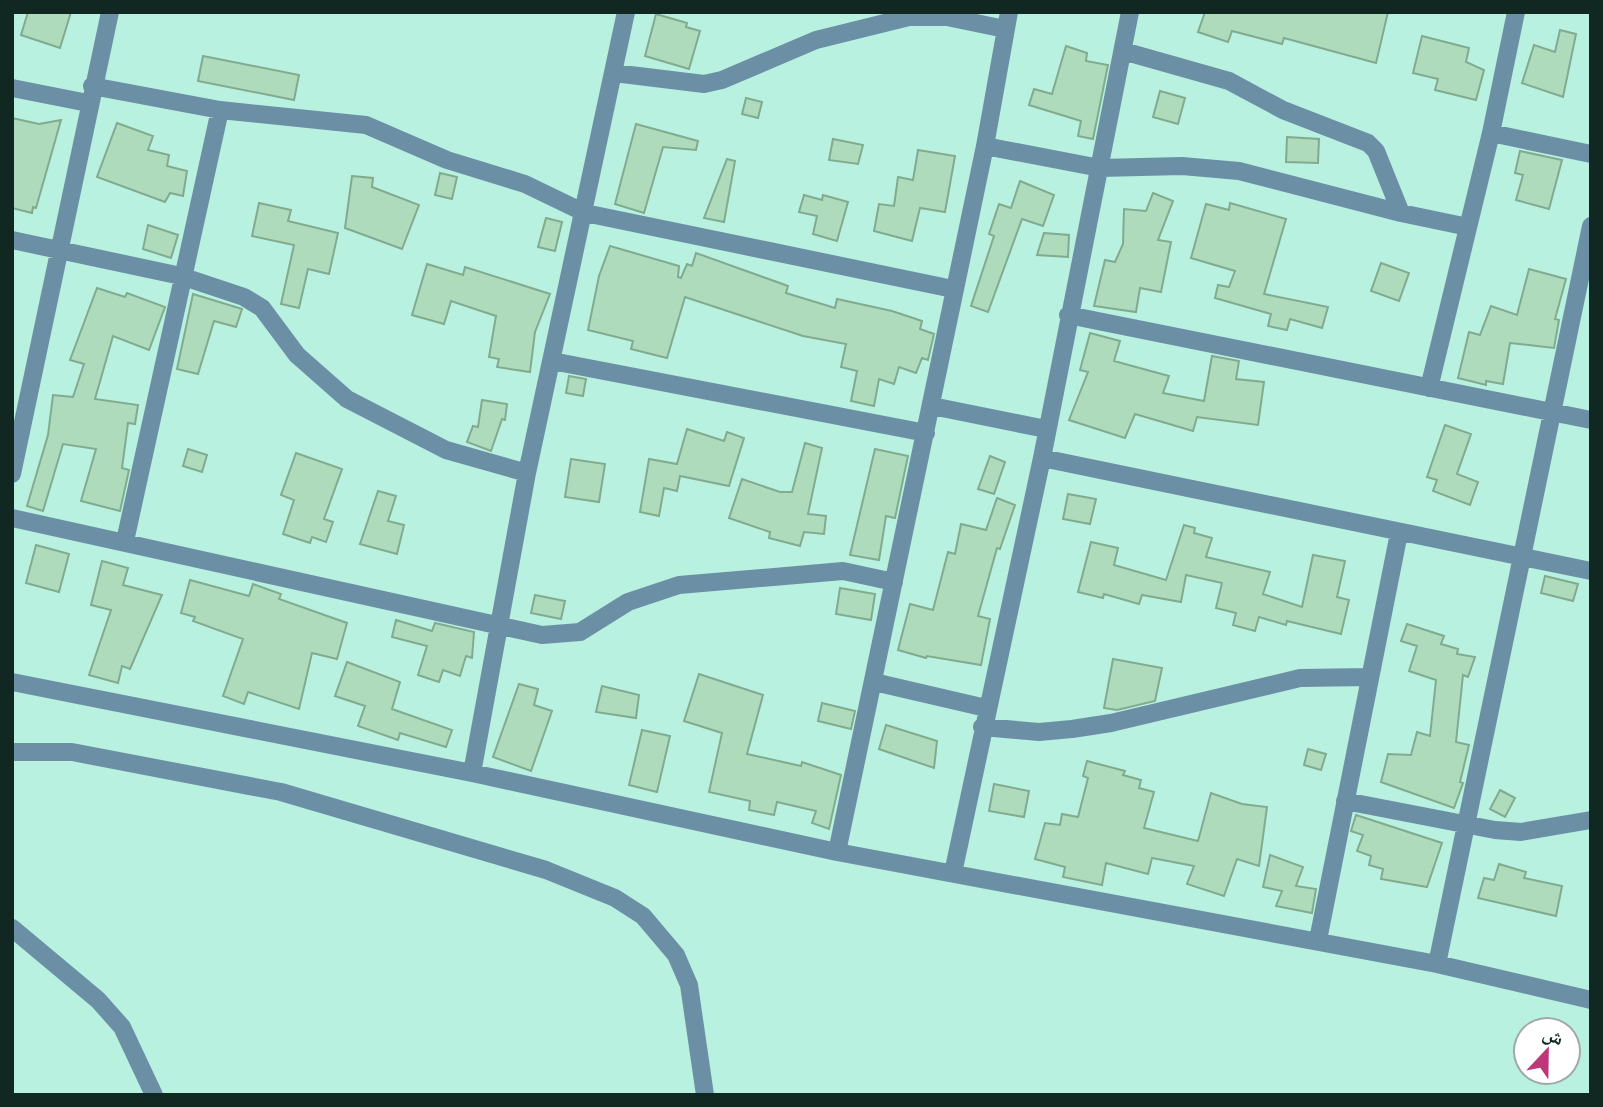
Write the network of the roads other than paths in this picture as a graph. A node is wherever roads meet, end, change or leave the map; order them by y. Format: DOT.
graph roads {
  1 [pos="110,12"];
  2 [pos="626,12"];
  3 [pos="1130,12"];
  4 [pos="1516,12"];
  5 [pos="1007,21"];
  6 [pos="1123,51"];
  7 [pos="614,73"];
  8 [pos="12,88"];
  9 [pos="90,95"];
  10 [pos="220,110"];
  11 [pos="1491,133"];
  12 [pos="985,146"];
  13 [pos="1591,154"];
  14 [pos="1100,168"];
  15 [pos="585,213"];
  16 [pos="1401,213"];
  17 [pos="1591,226"];
  18 [pos="1468,227"];
  19 [pos="12,240"];
  20 [pos="60,249"];
  21 [pos="1587,265"];
  22 [pos="181,276"];
  23 [pos="953,289"];
  24 [pos="1068,315"];
  25 [pos="552,361"];
  26 [pos="1429,387"];
  27 [pos="932,406"];
  28 [pos="1551,412"];
  29 [pos="1591,420"];
  30 [pos="1046,429"];
  31 [pos="926,433"];
  32 [pos="1042,458"];
  33 [pos="527,473"];
  34 [pos="12,474"];
  35 [pos="12,518"];
  36 [pos="1399,533"];
  37 [pos="125,541"];
  38 [pos="1524,557"];
  39 [pos="1591,571"];
  40 [pos="894,582"];
  41 [pos="500,625"];
  42 [pos="1370,677"];
  43 [pos="12,682"];
  44 [pos="874,682"];
  45 [pos="986,708"];
  46 [pos="982,727"];
  47 [pos="12,752"];
  48 [pos="472,773"];
  49 [pos="1345,801"];
  50 [pos="1591,820"];
  51 [pos="1466,823"];
  52 [pos="837,852"];
  53 [pos="953,873"];
  54 [pos="12,928"];
  55 [pos="1318,940"];
  56 [pos="1437,964"];
  57 [pos="1591,1000"];
  58 [pos="154,1095"];
  59 [pos="705,1095"];
  1 -- 9 [label="street"];
  2 -- 7 [label="street"];
  3 -- 6 [label="street"];
  4 -- 11 [label="street"];
  5 -- 7 [label="street"];
  5 -- 12 [label="street"];
  6 -- 14 [label="street"];
  6 -- 16 [label="street"];
  7 -- 15 [label="street"];
  8 -- 9 [label="street"];
  9 -- 10 [label="street"];
  9 -- 20 [label="street"];
  10 -- 15 [label="street"];
  10 -- 22 [label="street"];
  11 -- 13 [label="street"];
  11 -- 18 [label="street"];
  12 -- 14 [label="street"];
  12 -- 23 [label="street"];
  14 -- 16 [label="street"];
  14 -- 24 [label="street"];
  15 -- 23 [label="street"];
  15 -- 25 [label="street"];
  16 -- 18 [label="street"];
  17 -- 21 [label="street"];
  18 -- 26 [label="street"];
  19 -- 20 [label="street"];
  20 -- 22 [label="street"];
  20 -- 34 [label="street"];
  21 -- 28 [label="street"];
  22 -- 33 [label="street"];
  22 -- 37 [label="street"];
  23 -- 27 [label="street"];
  24 -- 26 [label="street"];
  24 -- 30 [label="street"];
  25 -- 31 [label="street"];
  25 -- 33 [label="street"];
  26 -- 28 [label="street"];
  27 -- 30 [label="street"];
  27 -- 31 [label="street"];
  28 -- 29 [label="street"];
  28 -- 38 [label="street"];
  30 -- 32 [label="street"];
  31 -- 40 [label="street"];
  32 -- 36 [label="street"];
  32 -- 45 [label="street"];
  33 -- 41 [label="street"];
  35 -- 37 [label="street"];
  36 -- 38 [label="street"];
  36 -- 42 [label="street"];
  37 -- 41 [label="street"];
  38 -- 39 [label="street"];
  38 -- 51 [label="street"];
  40 -- 41 [label="street"];
  40 -- 44 [label="street"];
  41 -- 48 [label="street"];
  42 -- 46 [label="street"];
  42 -- 49 [label="street"];
  43 -- 48 [label="street"];
  44 -- 45 [label="street"];
  44 -- 52 [label="street"];
  45 -- 46 [label="street"];
  46 -- 53 [label="street"];
  47 -- 59 [label="street"];
  48 -- 52 [label="street"];
  49 -- 51 [label="street"];
  49 -- 55 [label="street"];
  50 -- 51 [label="street"];
  51 -- 56 [label="street"];
  52 -- 53 [label="street"];
  53 -- 55 [label="street"];
  54 -- 58 [label="street"];
  55 -- 56 [label="street"];
  56 -- 57 [label="street"];
}
